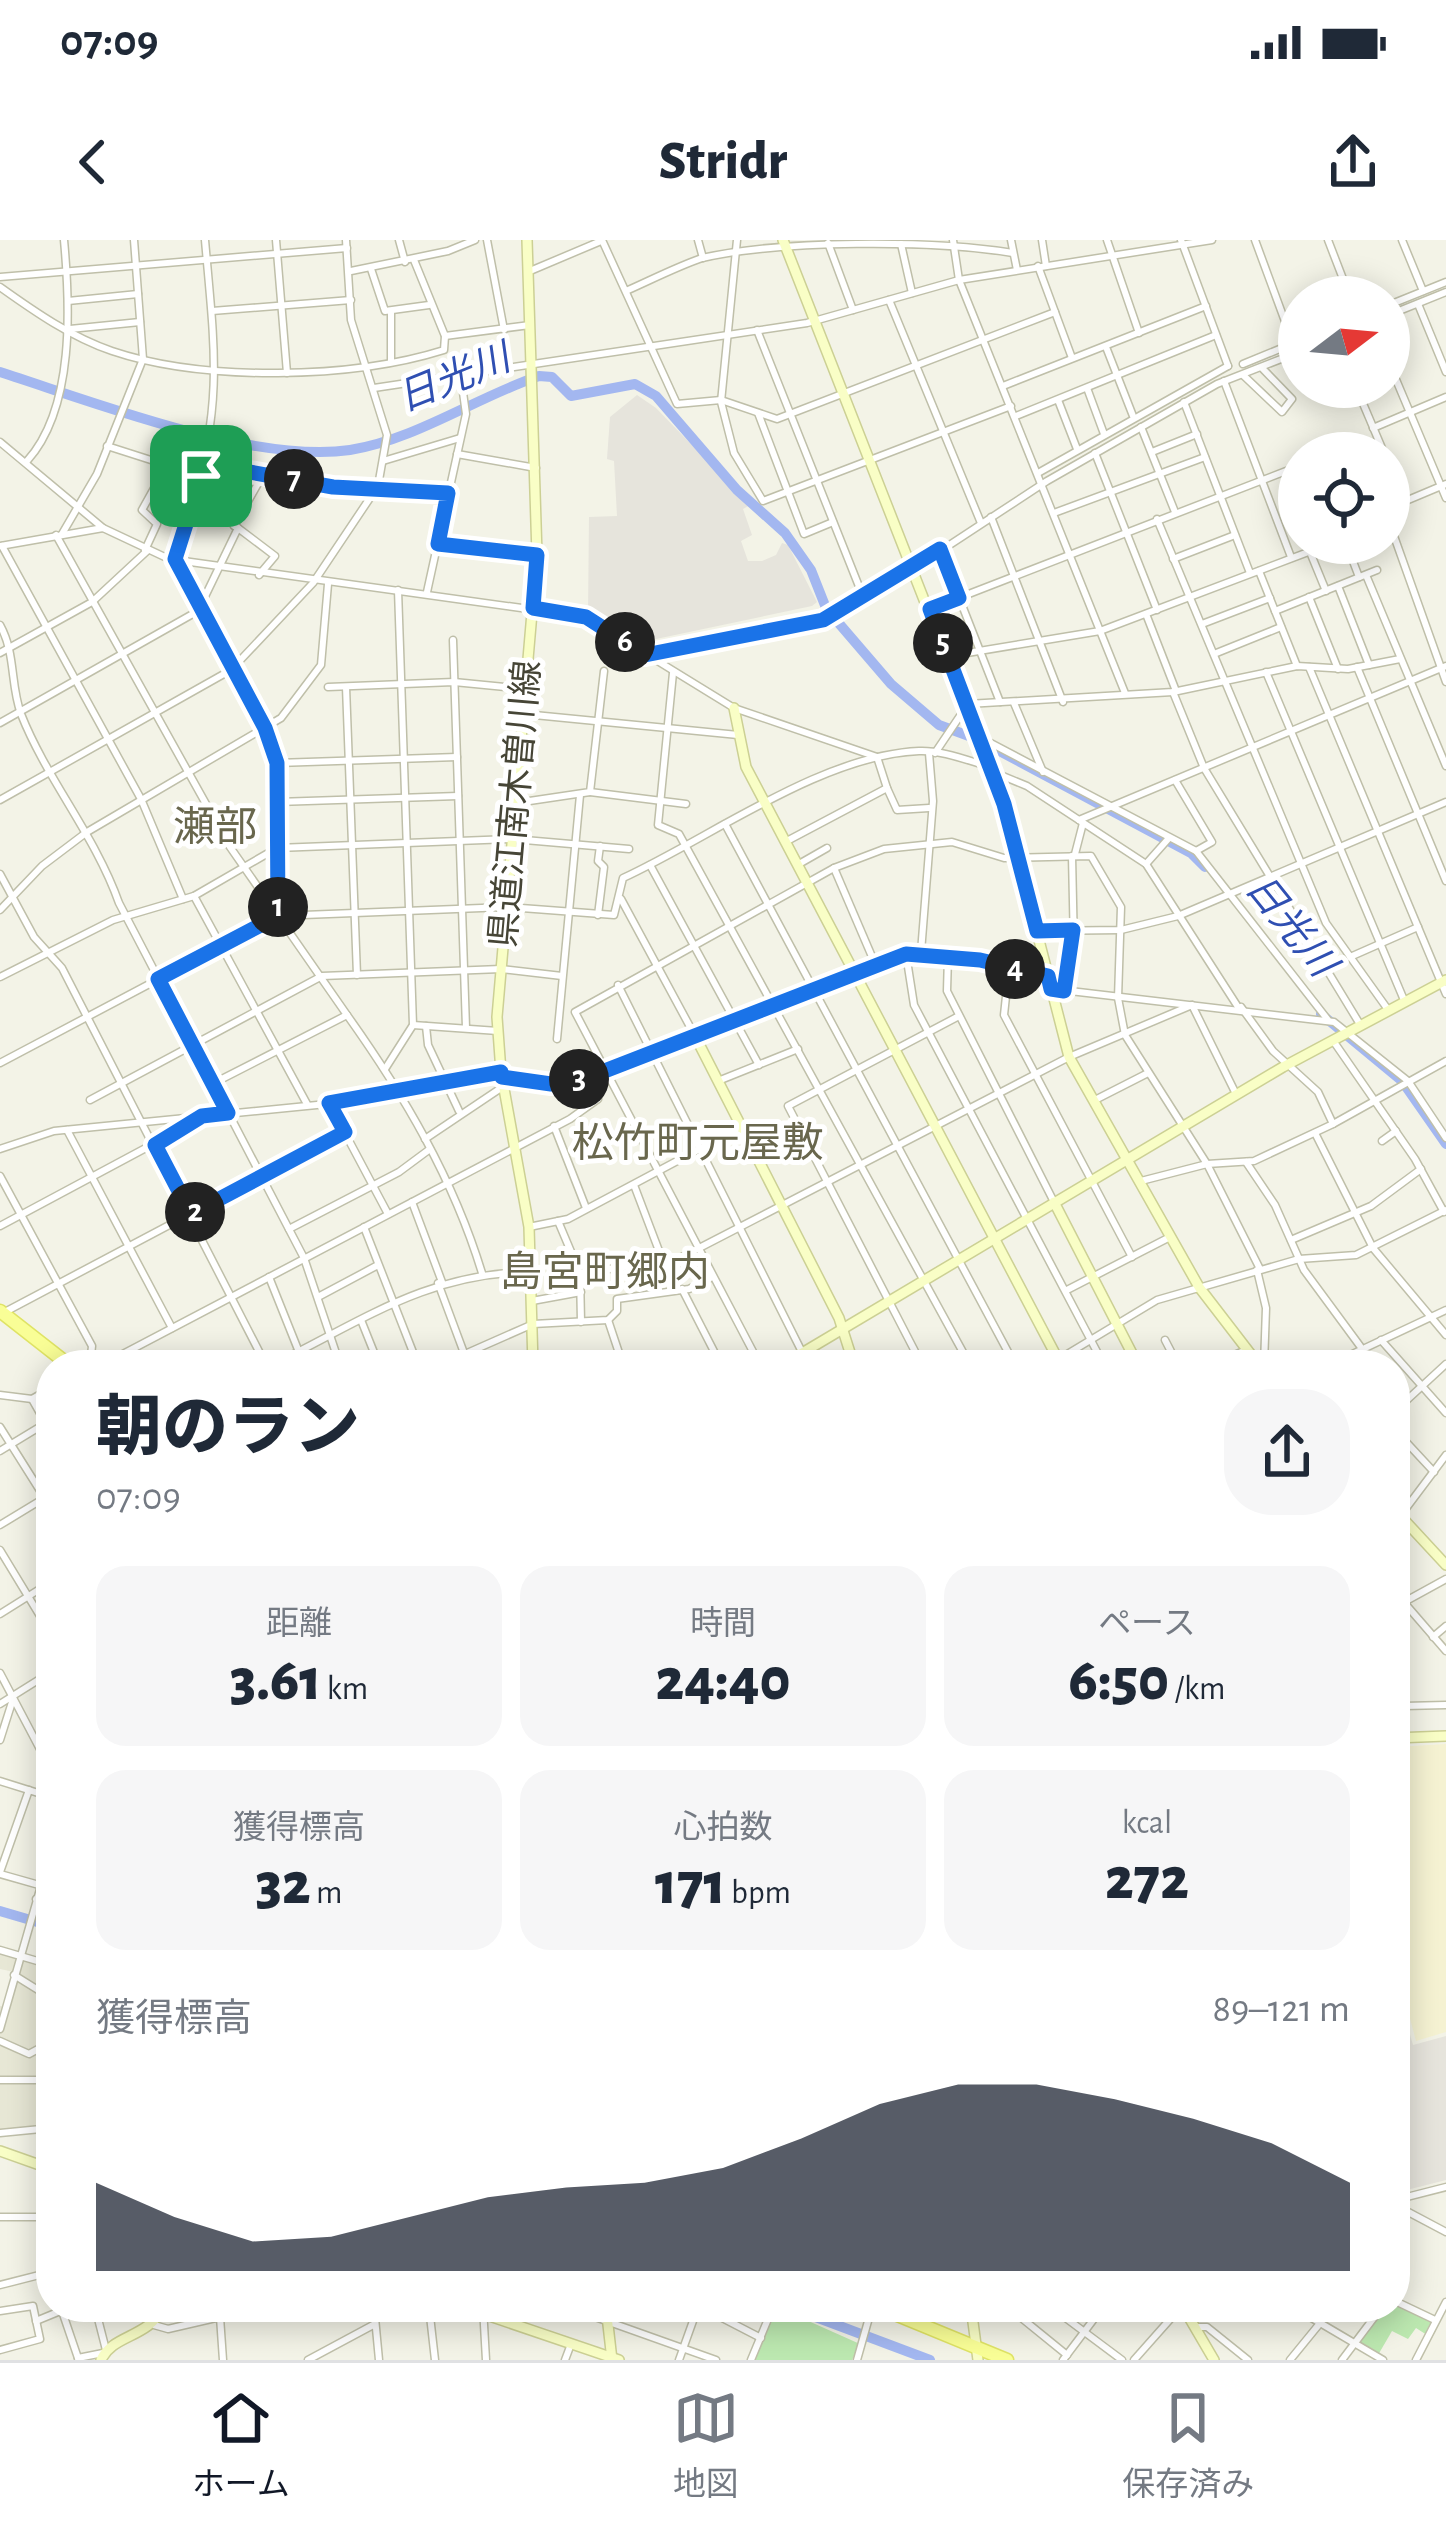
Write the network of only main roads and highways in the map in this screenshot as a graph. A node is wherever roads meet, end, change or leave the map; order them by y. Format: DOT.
graph roads {
  1 [pos="1,1313"];
  2 [pos="49,1350"];
  3 [pos="908,2322"];
  4 [pos="977,2354"];
  5 [pos="1007,2360"];
  1 -- 2 [label="main road"];
  3 -- 4 [label="main road"];
  4 -- 5 [label="main road"];
}
